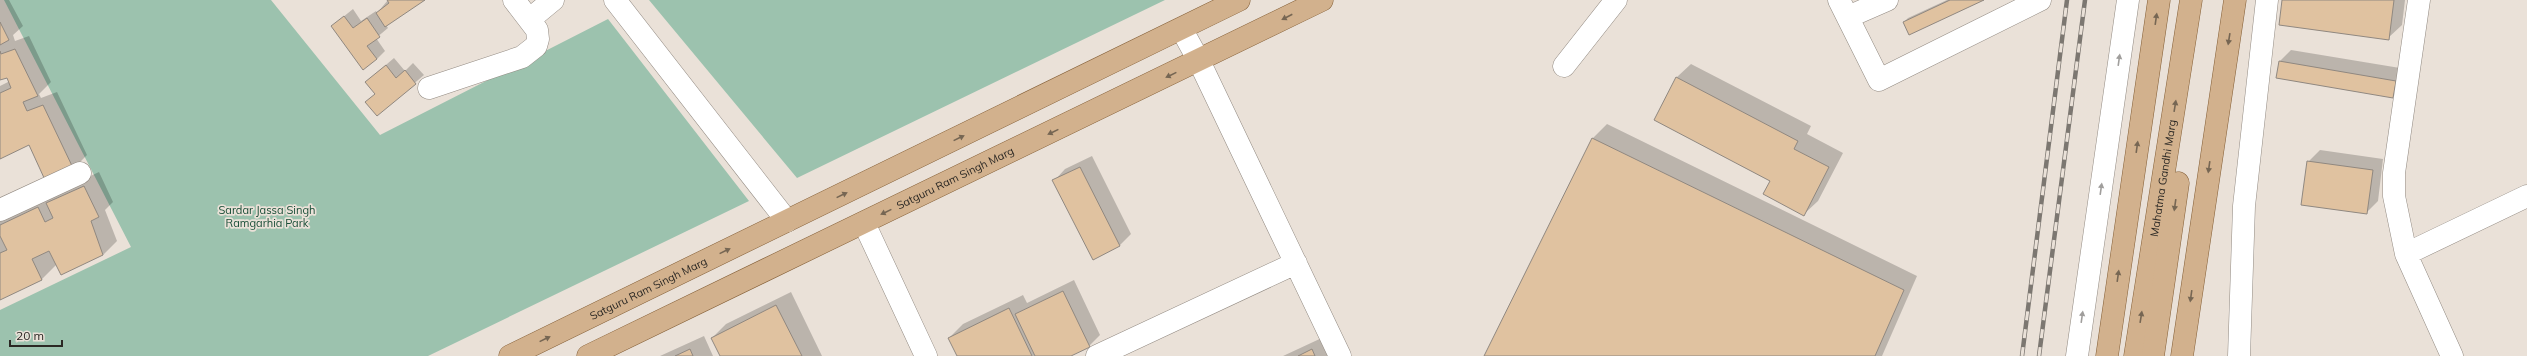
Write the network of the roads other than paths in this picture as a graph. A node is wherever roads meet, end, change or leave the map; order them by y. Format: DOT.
graph roads {
  1 [pos="514,0"];
  2 [pos="553,0"];
  3 [pos="615,0"];
  4 [pos="1239,0"];
  5 [pos="1322,0"];
  6 [pos="1616,0"];
  7 [pos="1887,0"];
  8 [pos="2040,0"];
  9 [pos="2128,0"];
  10 [pos="2159,0"];
  11 [pos="2191,0"];
  12 [pos="2205,0"];
  13 [pos="2235,0"];
  14 [pos="2267,0"];
  15 [pos="2419,0"];
  16 [pos="1843,8"];
  17 [pos="530,19"];
  18 [pos="1182,30"];
  19 [pos="1199,61"];
  20 [pos="1564,66"];
  21 [pos="429,88"];
  22 [pos="80,173"];
  23 [pos="2527,196"];
  24 [pos="0,210"];
  25 [pos="787,221"];
  26 [pos="864,223"];
  27 [pos="2406,254"];
  28 [pos="1296,263"];
  29 [pos="510,356"];
  30 [pos="588,356"];
  31 [pos="926,356"];
  32 [pos="1097,356"];
  33 [pos="1340,356"];
  34 [pos="2076,356"];
  35 [pos="2106,356"];
  36 [pos="2135,356"];
  37 [pos="2153,356"];
  38 [pos="2182,356"];
  39 [pos="2239,356"];
  40 [pos="2452,356"];
  1 -- 17 [label="street"];
  2 -- 17 [label="street"];
  3 -- 25 [label="street"];
  4 -- 18 [label="main road, Satguru Ram Singh Marg"];
  5 -- 19 [label="main road, Satguru Ram Singh Marg, one-way"];
  6 -- 20 [label="street"];
  7 -- 16 [label="street"];
  8 -- 16 [label="street"];
  34 -- 9 [label="street, one-way"];
  35 -- 10 [label="main road, one-way"];
  36 -- 11 [label="main road, Mahatma Gandhi Marg, one-way"];
  12 -- 37 [label="main road, Mahatma Gandhi Marg, one-way"];
  13 -- 38 [label="main road, one-way"];
  14 -- 39 [label="street"];
  15 -- 27 [label="street"];
  17 -- 21 [label="street"];
  18 -- 19 [label="street"];
  25 -- 18 [label="main road, Satguru Ram Singh Marg, one-way"];
  19 -- 26 [label="main road, Satguru Ram Singh Marg, one-way"];
  19 -- 28 [label="street"];
  22 -- 24 [label="street"];
  23 -- 27 [label="street"];
  29 -- 25 [label="main road, Satguru Ram Singh Marg, one-way"];
  26 -- 30 [label="main road, Satguru Ram Singh Marg"];
  26 -- 31 [label="street"];
  27 -- 40 [label="street"];
  28 -- 32 [label="street"];
  28 -- 33 [label="street"];
}
